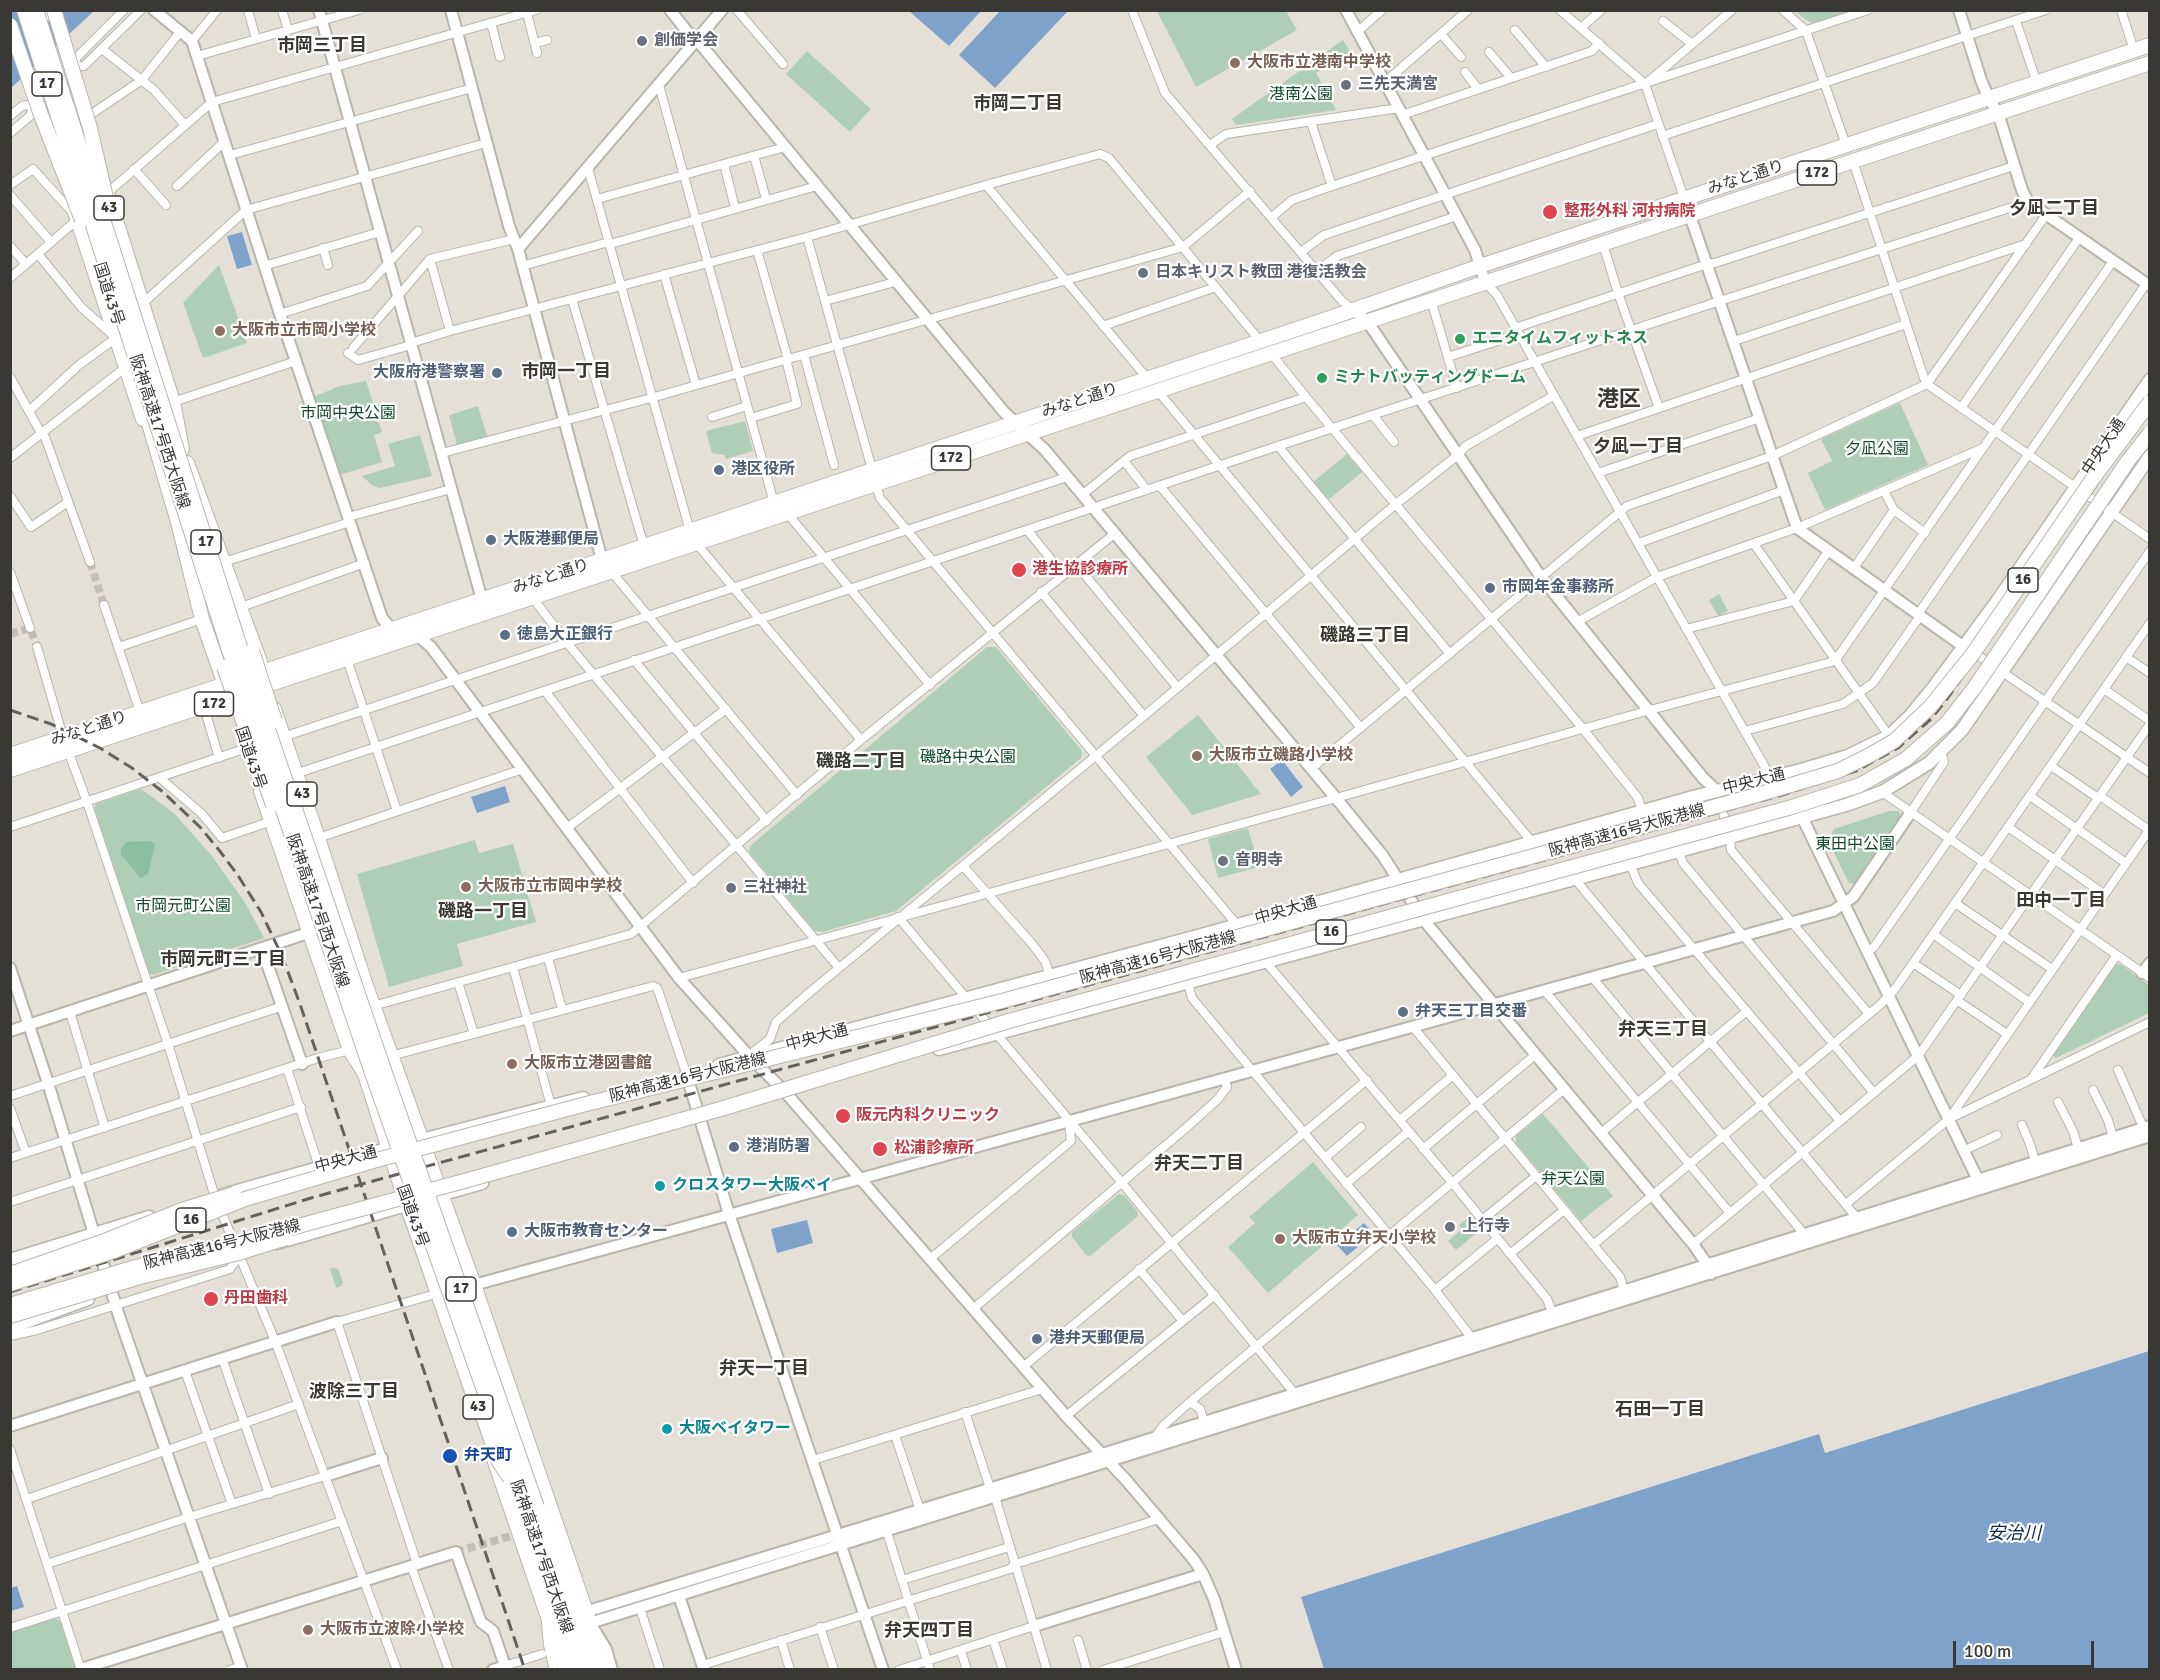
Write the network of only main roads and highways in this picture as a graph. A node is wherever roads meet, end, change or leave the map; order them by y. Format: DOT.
graph roads {
  1 [pos="15,10"];
  2 [pos="24,10"];
  3 [pos="36,10"];
  4 [pos="45,10"];
  5 [pos="54,10"];
  6 [pos="10,25"];
  7 [pos="2150,45"];
  8 [pos="2150,63"];
  9 [pos="75,68"];
  10 [pos="28,105"];
  11 [pos="77,155"];
  12 [pos="2150,380"];
  13 [pos="2150,402"];
  14 [pos="170,403"];
  15 [pos="2150,433"];
  16 [pos="156,453"];
  17 [pos="2150,456"];
  18 [pos="873,477"];
  19 [pos="192,537"];
  20 [pos="693,537"];
  21 [pos="209,551"];
  22 [pos="607,566"];
  23 [pos="263,672"];
  24 [pos="225,684"];
  25 [pos="267,686"];
  26 [pos="230,699"];
  27 [pos="10,755"];
  28 [pos="10,770"];
  29 [pos="366,986"];
  30 [pos="354,1047"];
  31 [pos="407,1098"];
  32 [pos="375,1107"];
  33 [pos="422,1139"];
  34 [pos="388,1149"];
  35 [pos="373,1161"];
  36 [pos="442,1194"];
  37 [pos="407,1205"];
  38 [pos="358,1209"];
  39 [pos="460,1244"];
  40 [pos="10,1260"];
  41 [pos="10,1274"];
  42 [pos="10,1284"];
  43 [pos="10,1305"];
  44 [pos="10,1316"];
  45 [pos="10,1328"];
  46 [pos="504,1487"];
  47 [pos="561,1667"];
  48 [pos="579,1670"];
  49 [pos="591,1670"];
  50 [pos="602,1670"];
  1 -- 11 [label="highway, bridge"];
  2 -- 11 [label="highway, 阪神高速17号西大阪線 / 17, bridge"];
  3 -- 11 [label="highway, 阪神高速17号西大阪線 / 17, bridge"];
  4 -- 11 [label="highway, bridge"];
  5 -- 14 [label="highway, 国道43号 / 43, bridge"];
  6 -- 16 [label="highway, 国道43号 / 43, bridge"];
  7 -- 18 [label="highway, みなと通り / 172"];
  8 -- 18 [label="highway, みなと通り / 172"];
  9 -- 14 [label="highway, 43"];
  10 -- 16 [label="highway, 43"];
  11 -- 19 [label="highway, 阪神高速17号西大阪線 / 17, bridge"];
  11 -- 21 [label="highway, 阪神高速17号西大阪線 / 17, bridge"];
  12 -- 33 [label="main road, 中央大通"];
  13 -- 35 [label="highway, 阪神高速16号大阪港線 / 16, bridge"];
  14 -- 23 [label="highway, 国道43号 / 43"];
  15 -- 38 [label="highway, 阪神高速16号大阪港線 / 16, bridge"];
  16 -- 24 [label="highway, 国道43号 / 43"];
  17 -- 36 [label="main road"];
  18 -- 20 [label="highway, みなと通り / 172"];
  18 -- 20 [label="highway, みなと通り / 172"];
  19 -- 30 [label="highway, bridge"];
  19 -- 48 [label="highway, 阪神高速17号西大阪線 / 17, bridge"];
  20 -- 22 [label="highway, みなと通り / 172"];
  20 -- 22 [label="highway, みなと通り / 172"];
  21 -- 29 [label="highway, bridge"];
  21 -- 49 [label="highway, 阪神高速17号西大阪線 / 17, bridge"];
  22 -- 23 [label="highway, みなと通り / 172"];
  22 -- 25 [label="highway, みなと通り / 172"];
  23 -- 24 [label="highway, みなと通り / 172"];
  23 -- 25 [label="highway, 国道43号 / 43"];
  24 -- 26 [label="highway, 国道43号 / 43"];
  24 -- 27 [label="highway, みなと通り / 172"];
  25 -- 26 [label="highway, みなと通り / 172"];
  25 -- 29 [label="highway, 国道43号 / 43"];
  26 -- 28 [label="highway, みなと通り / 172"];
  26 -- 30 [label="highway, 国道43号 / 43"];
  29 -- 31 [label="highway, 国道43号 / 43"];
  30 -- 32 [label="highway, 国道43号 / 43"];
  31 -- 32 [label="highway"];
  31 -- 33 [label="highway, 国道43号 / 43"];
  32 -- 34 [label="highway, 国道43号 / 43"];
  33 -- 34 [label="main road, 中央大通"];
  33 -- 36 [label="highway, 国道43号 / 43"];
  34 -- 37 [label="highway, 国道43号 / 43"];
  34 -- 40 [label="main road, 中央大通"];
  35 -- 41 [label="highway, bridge"];
  35 -- 42 [label="highway, 阪神高速16号大阪港線 / 16, bridge"];
  36 -- 37 [label="main road"];
  36 -- 39 [label="highway, 国道43号 / 43"];
  37 -- 45 [label="main road"];
  37 -- 46 [label="highway, 国道43号 / 43"];
  38 -- 43 [label="highway, 阪神高速16号大阪港線 / 16, bridge"];
  38 -- 44 [label="highway, bridge"];
  39 -- 46 [label="highway, 国道43号"];
  39 -- 50 [label="highway, 国道43号 / 43"];
  46 -- 47 [label="highway, 国道43号 / 43"];
}
